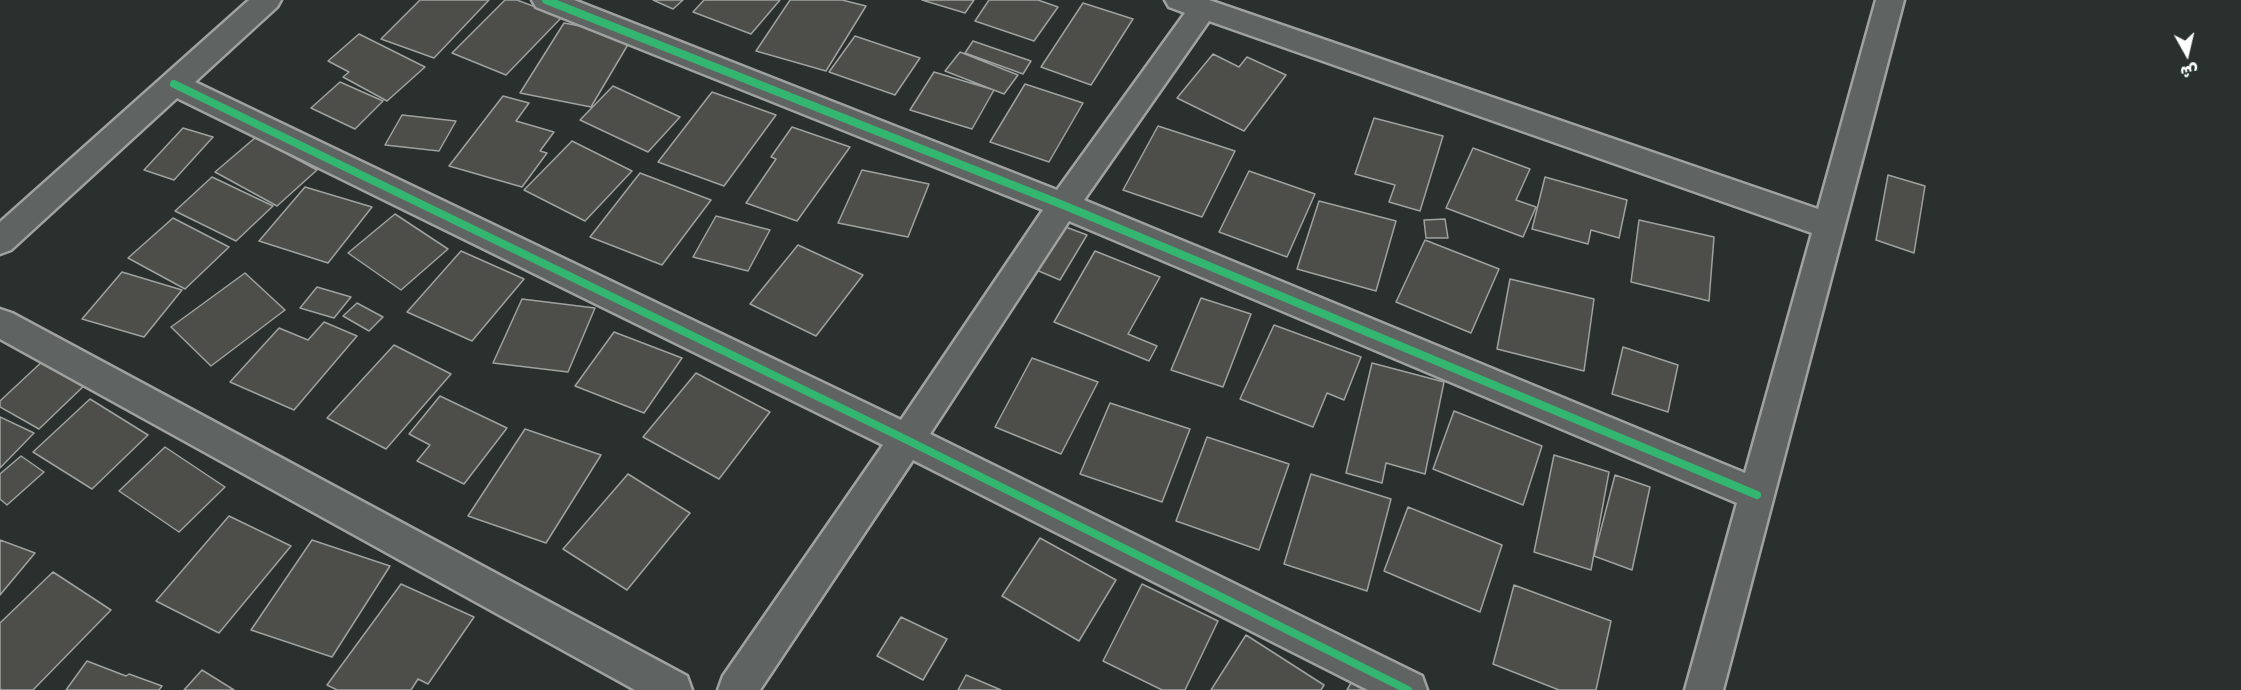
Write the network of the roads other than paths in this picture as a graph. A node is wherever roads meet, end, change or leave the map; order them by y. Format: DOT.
graph roads {
  1 [pos="267,0"];
  2 [pos="546,0"];
  3 [pos="1890,0"];
  4 [pos="1191,4"];
  5 [pos="174,84"];
  6 [pos="1063,205"];
  7 [pos="1829,226"];
  8 [pos="0,241"];
  9 [pos="0,322"];
  10 [pos="907,440"];
  11 [pos="1756,495"];
  12 [pos="673,690"];
  13 [pos="737,690"];
  14 [pos="1408,690"];
  15 [pos="1704,690"];
  1 -- 5 [label="street"];
  2 -- 6 [label="street"];
  3 -- 7 [label="street"];
  4 -- 6 [label="street"];
  4 -- 7 [label="street"];
  5 -- 8 [label="street"];
  5 -- 10 [label="street"];
  6 -- 10 [label="street"];
  6 -- 11 [label="street"];
  7 -- 11 [label="street"];
  9 -- 12 [label="street"];
  10 -- 13 [label="street"];
  10 -- 14 [label="street"];
  11 -- 15 [label="street"];
}
